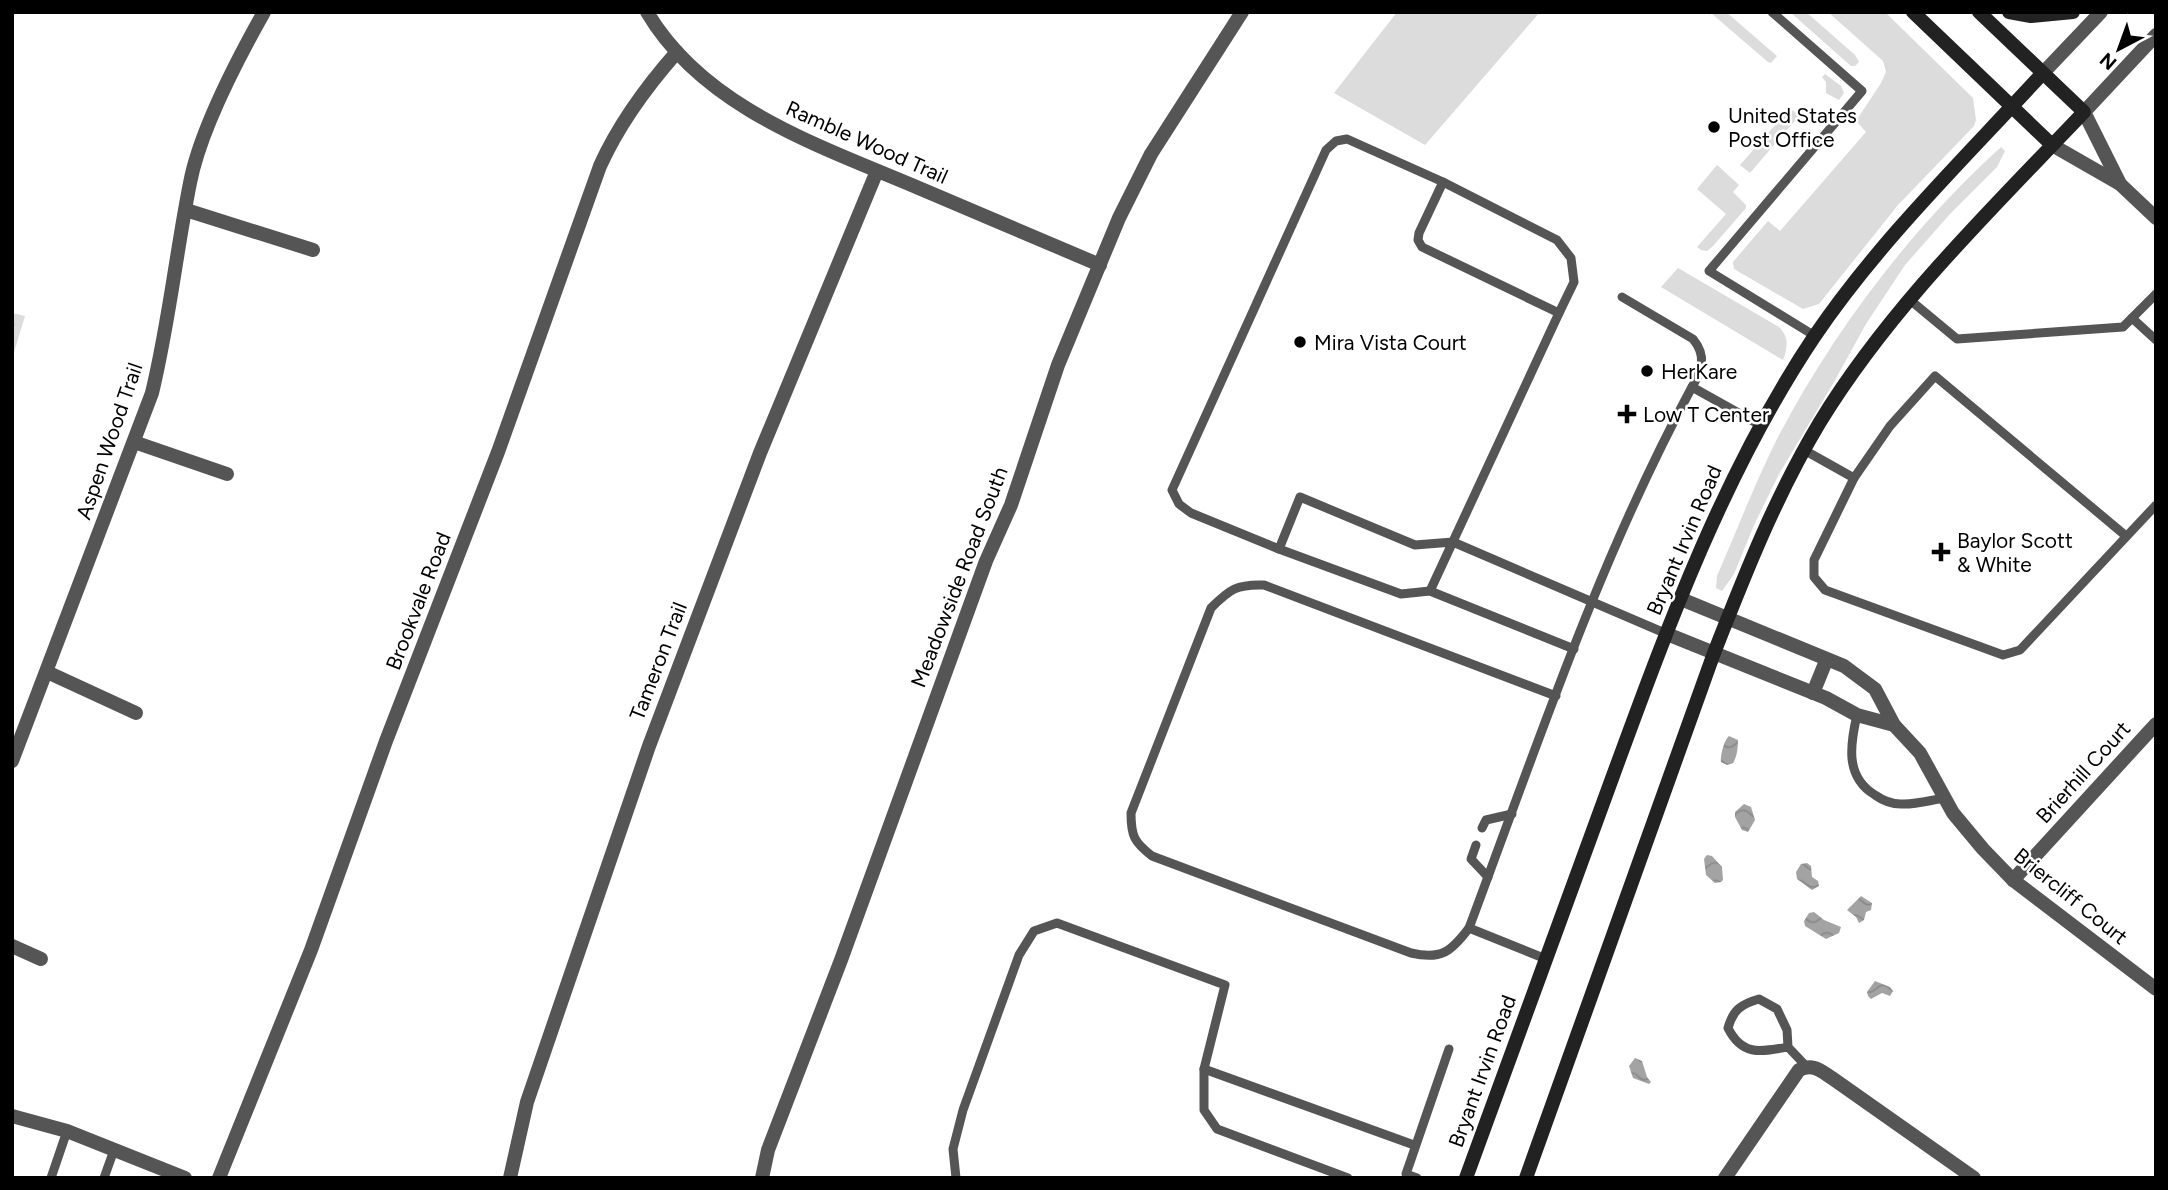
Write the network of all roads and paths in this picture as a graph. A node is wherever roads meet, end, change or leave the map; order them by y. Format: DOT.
graph roads {
  1 [pos="264,12"];
  2 [pos="647,12"];
  3 [pos="1242,12"];
  4 [pos="1772,12"];
  5 [pos="1913,12"];
  6 [pos="1979,12"];
  7 [pos="2009,12"];
  8 [pos="2073,12"];
  9 [pos="2101,12"];
  10 [pos="2156,35"];
  11 [pos="677,52"];
  12 [pos="2042,74"];
  13 [pos="2011,108"];
  14 [pos="2084,112"];
  15 [pos="2052,145"];
  16 [pos="877,170"];
  17 [pos="1443,182"];
  18 [pos="2120,184"];
  19 [pos="186,210"];
  20 [pos="2156,218"];
  21 [pos="313,250"];
  22 [pos="1100,265"];
  23 [pos="2156,294"];
  24 [pos="1622,298"];
  25 [pos="1910,300"];
  26 [pos="1559,313"];
  27 [pos="2132,318"];
  28 [pos="1815,336"];
  29 [pos="2156,340"];
  30 [pos="1692,387"];
  31 [pos="1760,425"];
  32 [pos="134,442"];
  33 [pos="1804,450"];
  34 [pos="227,474"];
  35 [pos="1854,478"];
  36 [pos="2156,505"];
  37 [pos="2126,536"];
  38 [pos="1453,542"];
  39 [pos="1279,550"];
  40 [pos="1430,591"];
  41 [pos="1681,598"];
  42 [pos="1593,601"];
  43 [pos="1727,618"];
  44 [pos="1667,634"];
  45 [pos="1573,649"];
  46 [pos="1714,653"];
  47 [pos="1826,661"];
  48 [pos="47,672"];
  49 [pos="1813,693"];
  50 [pos="1556,696"];
  51 [pos="136,713"];
  52 [pos="1857,715"];
  53 [pos="2156,724"];
  54 [pos="1894,725"];
  55 [pos="12,761"];
  56 [pos="1945,798"];
  57 [pos="1512,814"];
  58 [pos="1482,828"];
  59 [pos="1476,845"];
  60 [pos="1488,877"];
  61 [pos="2013,880"];
  62 [pos="1469,928"];
  63 [pos="12,946"];
  64 [pos="41,959"];
  65 [pos="1546,959"];
  66 [pos="2156,989"];
  67 [pos="1788,1047"];
  68 [pos="1449,1049"];
  69 [pos="1806,1066"];
  70 [pos="1204,1069"];
  71 [pos="12,1116"];
  72 [pos="66,1131"];
  73 [pos="1414,1145"];
  74 [pos="114,1150"];
  75 [pos="1403,1176"];
  76 [pos="51,1178"];
  77 [pos="104,1178"];
  78 [pos="185,1178"];
  79 [pos="219,1178"];
  80 [pos="510,1178"];
  81 [pos="762,1178"];
  82 [pos="956,1178"];
  83 [pos="1348,1178"];
  84 [pos="1418,1178"];
  85 [pos="1466,1178"];
  86 [pos="1526,1178"];
  87 [pos="1725,1178"];
  88 [pos="1974,1178"];
  1 -- 19 [label="street, Aspen Wood Trail"];
  2 -- 11 [label="street, Ramble Wood Trail"];
  3 -- 22 [label="street, Meadowside Road South"];
  4 -- 28 [label="lane"];
  5 -- 13 [label="main road"];
  6 -- 12 [label="main road"];
  7 -- 8 [label="main road"];
  9 -- 12 [label="street, Bryant Irvin Road"];
  10 -- 14 [label="street"];
  11 -- 16 [label="street, Ramble Wood Trail"];
  11 -- 79 [label="street, Brookvale Road"];
  12 -- 13 [label="main road, Bryant Irvin Road"];
  12 -- 14 [label="main road"];
  13 -- 15 [label="main road"];
  13 -- 28 [label="main road, Bryant Irvin Road"];
  14 -- 15 [label="main road"];
  14 -- 18 [label="street"];
  15 -- 18 [label="street"];
  15 -- 25 [label="main road"];
  16 -- 22 [label="street, Ramble Wood Trail"];
  16 -- 80 [label="street, Tameron Trail"];
  17 -- 26 [label="lane"];
  17 -- 26 [label="lane"];
  17 -- 39 [label="lane"];
  18 -- 20 [label="street"];
  19 -- 21 [label="street"];
  19 -- 32 [label="street, Aspen Wood Trail"];
  22 -- 81 [label="street, Meadowside Road South"];
  23 -- 27 [label="lane"];
  24 -- 30 [label="lane"];
  25 -- 27 [label="lane"];
  25 -- 33 [label="main road"];
  26 -- 38 [label="lane"];
  27 -- 29 [label="lane"];
  28 -- 31 [label="main road, Bryant Irvin Road"];
  30 -- 31 [label="lane"];
  30 -- 42 [label="lane"];
  31 -- 41 [label="main road, Bryant Irvin Road"];
  32 -- 34 [label="street"];
  32 -- 48 [label="street, Aspen Wood Trail"];
  33 -- 35 [label="lane"];
  33 -- 43 [label="main road"];
  35 -- 37 [label="lane"];
  35 -- 37 [label="lane"];
  36 -- 37 [label="lane"];
  38 -- 39 [label="lane"];
  38 -- 40 [label="lane"];
  38 -- 42 [label="lane"];
  39 -- 40 [label="lane"];
  40 -- 45 [label="lane"];
  41 -- 43 [label="street, Briercliff Court"];
  41 -- 44 [label="main road, Bryant Irvin Road"];
  42 -- 44 [label="lane"];
  42 -- 45 [label="lane"];
  43 -- 46 [label="main road"];
  43 -- 47 [label="street, Briercliff Court"];
  44 -- 46 [label="street"];
  44 -- 65 [label="main road, Bryant Irvin Road"];
  45 -- 50 [label="lane"];
  46 -- 49 [label="street"];
  46 -- 86 [label="main road"];
  47 -- 49 [label="street"];
  47 -- 54 [label="street, Briercliff Court"];
  48 -- 51 [label="street"];
  48 -- 55 [label="street, Aspen Wood Trail"];
  49 -- 52 [label="street"];
  50 -- 57 [label="lane"];
  50 -- 62 [label="lane"];
  52 -- 54 [label="street"];
  52 -- 56 [label="lane"];
  53 -- 61 [label="street, Brierhill Court"];
  54 -- 56 [label="street, Briercliff Court"];
  56 -- 61 [label="street, Briercliff Court"];
  57 -- 58 [label="lane"];
  57 -- 60 [label="lane"];
  59 -- 60 [label="lane"];
  60 -- 62 [label="lane"];
  61 -- 66 [label="street, Briercliff Court"];
  62 -- 65 [label="lane"];
  63 -- 64 [label="street"];
  65 -- 85 [label="main road, Bryant Irvin Road"];
  67 -- 67 [label="lane"];
  67 -- 69 [label="lane"];
  68 -- 73 [label="lane"];
  69 -- 87 [label="street"];
  69 -- 88 [label="street"];
  70 -- 73 [label="lane"];
  70 -- 82 [label="lane"];
  70 -- 83 [label="lane"];
  71 -- 72 [label="street"];
  72 -- 74 [label="street"];
  72 -- 76 [label="lane"];
  73 -- 75 [label="lane"];
  74 -- 77 [label="lane"];
  74 -- 78 [label="street"];
  75 -- 84 [label="lane"];
}
